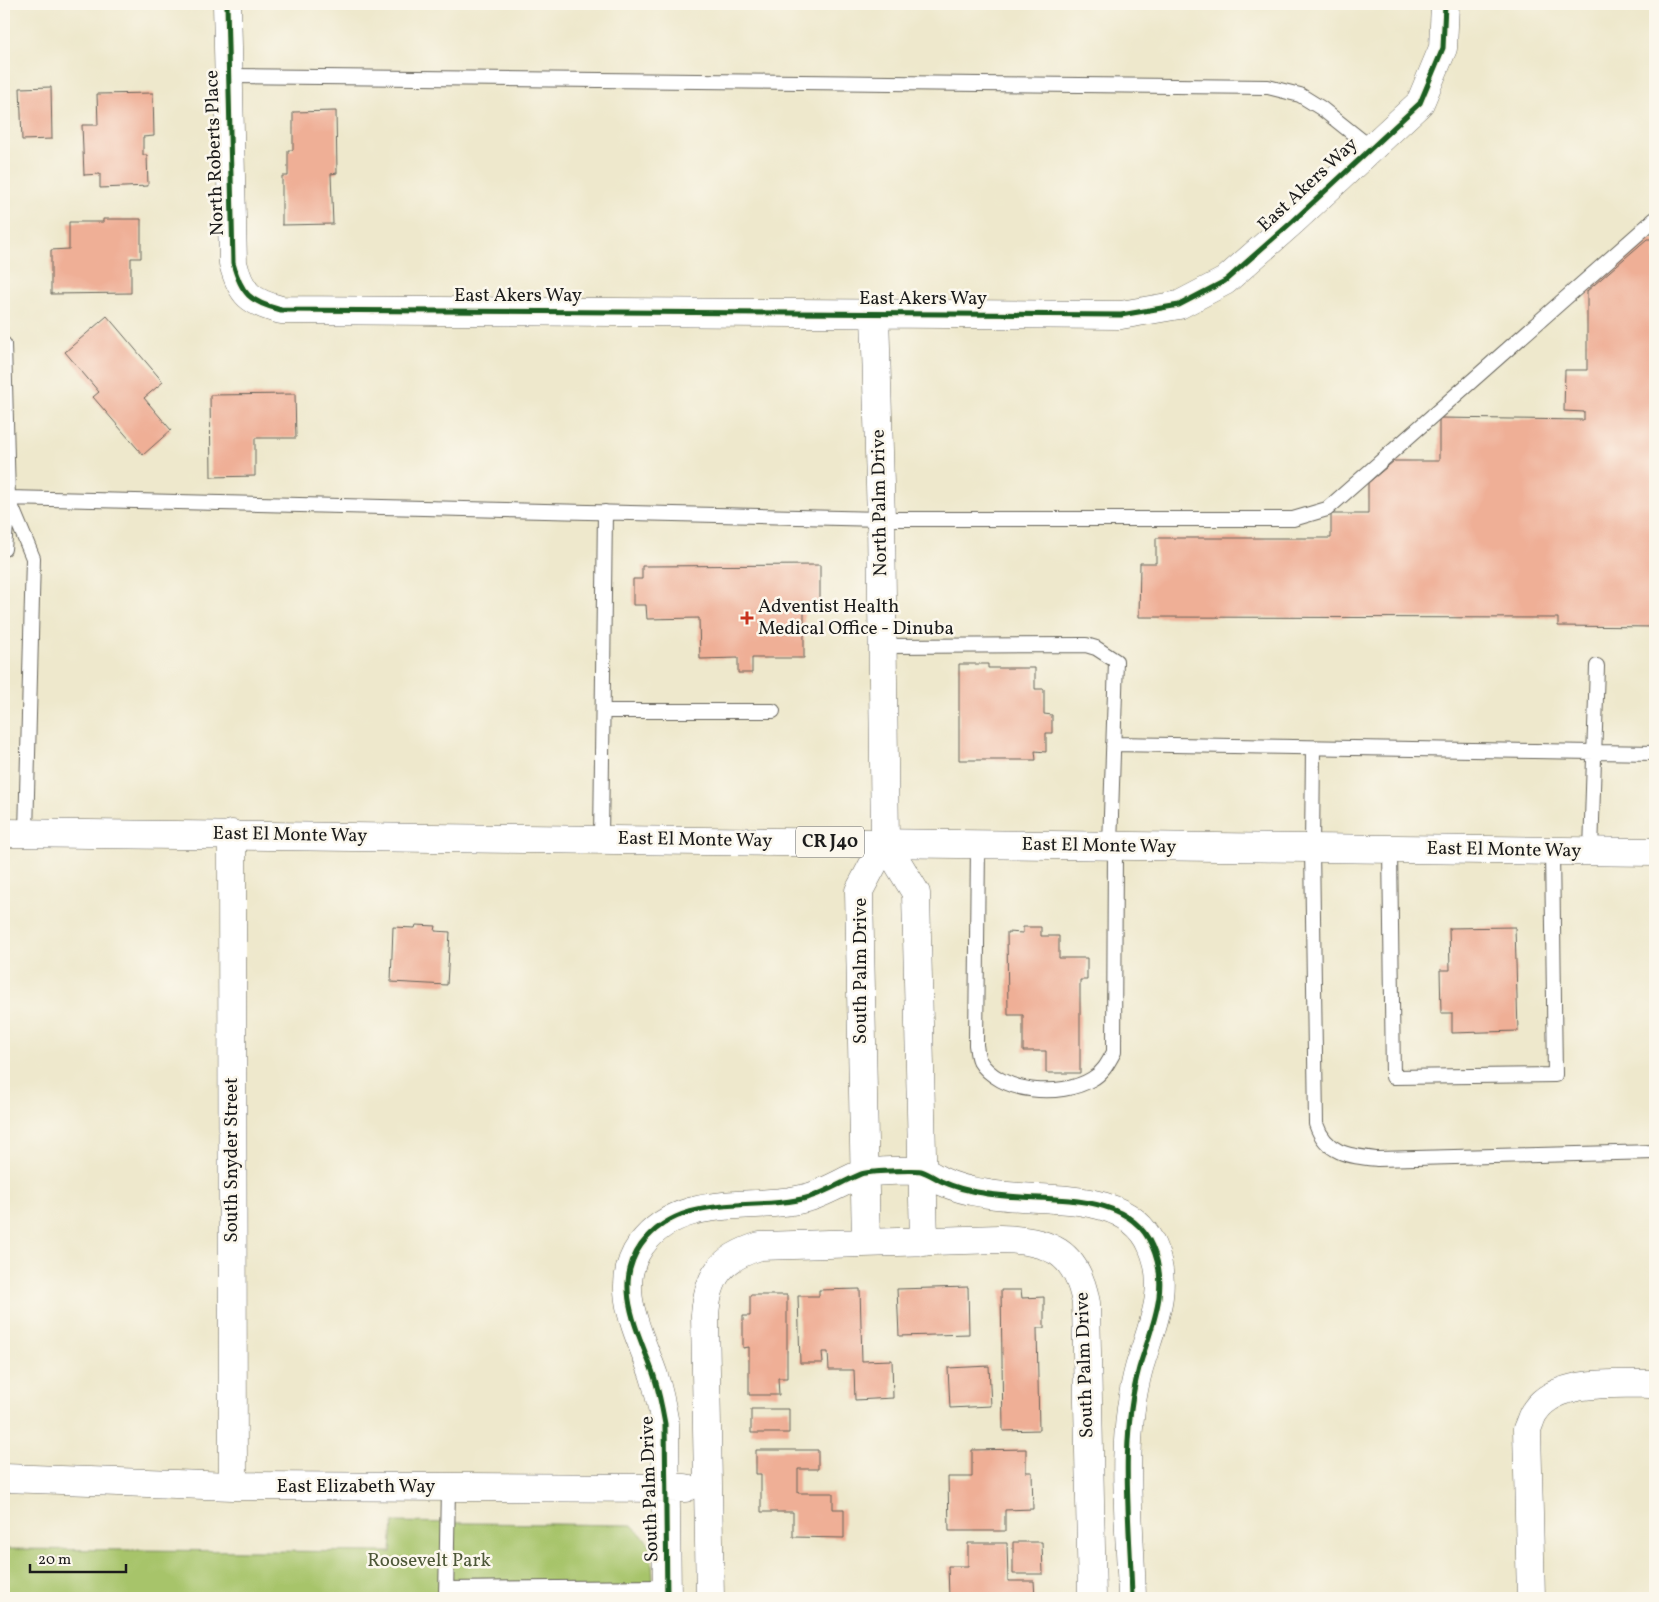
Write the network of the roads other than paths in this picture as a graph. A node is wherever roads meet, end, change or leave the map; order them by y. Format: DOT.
graph roads {
  1 [pos="227,4"];
  2 [pos="1445,4"];
  3 [pos="228,76"];
  4 [pos="1371,148"];
  5 [pos="1655,219"];
  6 [pos="249,297"];
  7 [pos="875,314"];
  8 [pos="4,344"];
  9 [pos="8,498"];
  10 [pos="605,512"];
  11 [pos="881,519"];
  12 [pos="4,549"];
  13 [pos="882,646"];
  14 [pos="1597,666"];
  15 [pos="603,711"];
  16 [pos="773,711"];
  17 [pos="1113,744"];
  18 [pos="1312,748"];
  19 [pos="1595,752"];
  20 [pos="1655,753"];
  21 [pos="15,833"];
  22 [pos="232,834"];
  23 [pos="601,839"];
  24 [pos="885,842"];
  25 [pos="978,844"];
  26 [pos="1112,846"];
  27 [pos="1312,848"];
  28 [pos="1390,849"];
  29 [pos="1552,850"];
  30 [pos="1592,851"];
  31 [pos="1655,852"];
  32 [pos="1655,1152"];
  33 [pos="921,1171"];
  34 [pos="864,1173"];
  35 [pos="924,1242"];
  36 [pos="866,1243"];
  37 [pos="1655,1384"];
  38 [pos="4,1478"];
  39 [pos="233,1486"];
  40 [pos="448,1488"];
  41 [pos="667,1488"];
  42 [pos="708,1488"];
  43 [pos="667,1593"];
  44 [pos="446,1594"];
  45 [pos="710,1598"];
  46 [pos="1092,1598"];
  47 [pos="1132,1598"];
  48 [pos="1531,1598"];
  1 -- 3 [label="street, North Roberts Place"];
  2 -- 4 [label="street, East Akers Way"];
  3 -- 4 [label="lane"];
  3 -- 6 [label="street, North Roberts Place"];
  4 -- 7 [label="street, East Akers Way"];
  5 -- 11 [label="lane"];
  6 -- 7 [label="street, East Akers Way"];
  7 -- 11 [label="street, North Palm Drive"];
  8 -- 9 [label="lane"];
  9 -- 10 [label="lane"];
  9 -- 12 [label="lane"];
  9 -- 21 [label="lane"];
  10 -- 11 [label="lane"];
  10 -- 15 [label="lane"];
  11 -- 13 [label="street, North Palm Drive"];
  13 -- 17 [label="lane"];
  13 -- 24 [label="street, North Palm Drive"];
  14 -- 19 [label="lane"];
  15 -- 16 [label="lane"];
  15 -- 23 [label="lane"];
  17 -- 18 [label="lane"];
  17 -- 26 [label="lane"];
  18 -- 19 [label="lane"];
  18 -- 27 [label="lane"];
  19 -- 20 [label="lane"];
  19 -- 30 [label="lane"];
  21 -- 22 [label="street, East El Monte Way / CR J40"];
  22 -- 23 [label="street, East El Monte Way / CR J40"];
  22 -- 39 [label="street, South Snyder Street"];
  23 -- 24 [label="street, East El Monte Way / CR J40"];
  24 -- 25 [label="street, East El Monte Way / CR J40"];
  24 -- 33 [label="street"];
  24 -- 34 [label="street, South Palm Drive"];
  25 -- 26 [label="street, East El Monte Way / CR J40"];
  25 -- 26 [label="lane"];
  26 -- 27 [label="street, East El Monte Way / CR J40"];
  27 -- 28 [label="street, East El Monte Way / CR J40"];
  27 -- 32 [label="lane"];
  28 -- 29 [label="street, East El Monte Way / CR J40"];
  28 -- 29 [label="lane"];
  29 -- 30 [label="street, East El Monte Way / CR J40"];
  30 -- 31 [label="street, East El Monte Way / CR J40"];
  33 -- 34 [label="street, South Palm Drive"];
  33 -- 35 [label="street"];
  33 -- 47 [label="street, South Palm Drive"];
  34 -- 36 [label="street"];
  34 -- 41 [label="street, South Palm Drive"];
  35 -- 36 [label="street, South Palm Drive"];
  35 -- 46 [label="street, South Palm Drive"];
  36 -- 42 [label="street, South Palm Drive"];
  37 -- 48 [label="street"];
  38 -- 39 [label="street, East Elizabeth Way"];
  39 -- 40 [label="street, East Elizabeth Way"];
  40 -- 41 [label="street, East Elizabeth Way"];
  40 -- 44 [label="lane"];
  41 -- 42 [label="street, East Elizabeth Way"];
  41 -- 43 [label="street, South Palm Drive"];
  42 -- 45 [label="street, South Palm Drive"];
  43 -- 44 [label="lane"];
}
